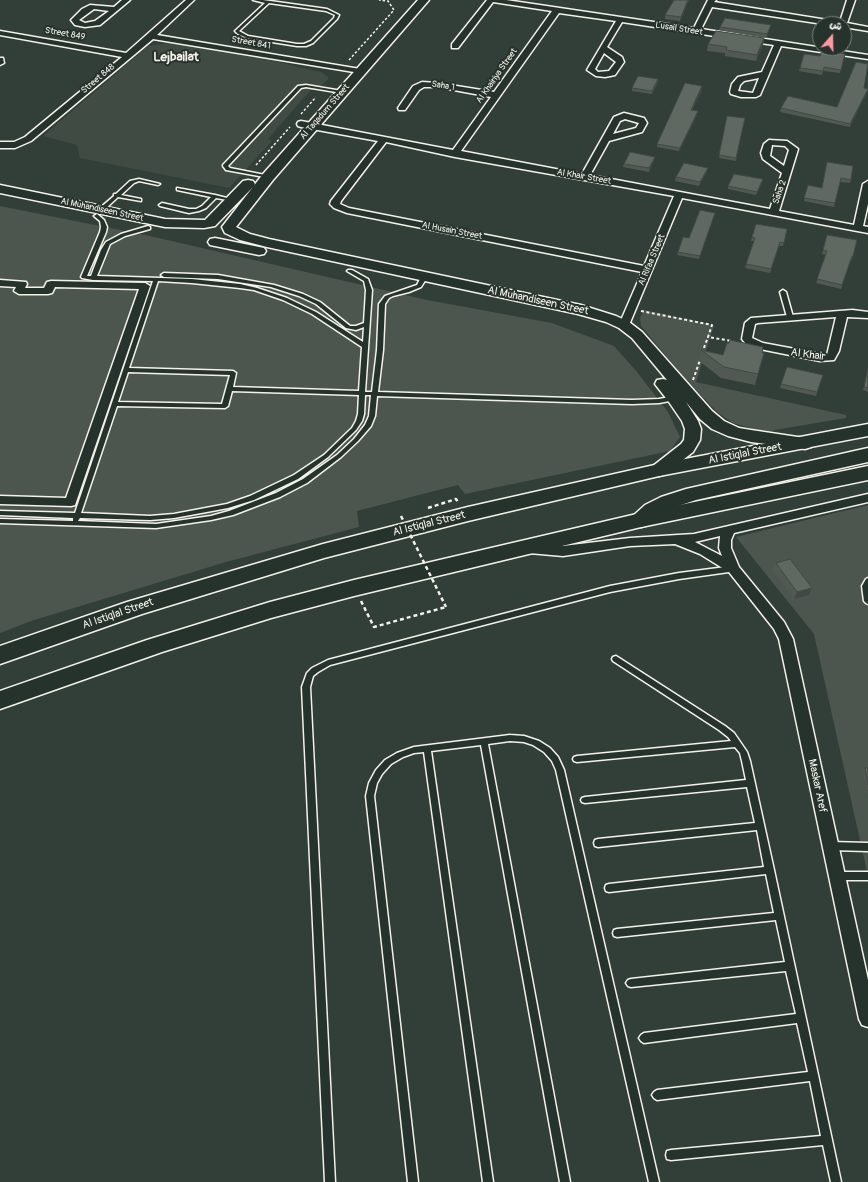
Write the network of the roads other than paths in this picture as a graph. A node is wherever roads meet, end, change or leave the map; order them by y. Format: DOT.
graph roads {
  1 [pos="126,0"];
  2 [pos="190,0"];
  3 [pos="255,0"];
  4 [pos="408,0"];
  5 [pos="491,0"];
  6 [pos="851,0"];
  7 [pos="268,2"];
  8 [pos="422,2"];
  9 [pos="711,2"];
  10 [pos="115,9"];
  11 [pos="557,10"];
  12 [pos="846,16"];
  13 [pos="620,20"];
  14 [pos="812,20"];
  15 [pos="852,26"];
  16 [pos="868,29"];
  17 [pos="696,31"];
  18 [pos="0,33"];
  19 [pos="151,36"];
  20 [pos="778,44"];
  21 [pos="455,46"];
  22 [pos="603,48"];
  23 [pos="126,55"];
  24 [pos="868,57"];
  25 [pos="354,70"];
  26 [pos="765,74"];
  27 [pos="336,91"];
  28 [pos="495,95"];
  29 [pos="402,108"];
  30 [pos="307,125"];
  31 [pos="606,139"];
  32 [pos="383,140"];
  33 [pos="0,145"];
  34 [pos="455,154"];
  35 [pos="787,172"];
  36 [pos="262,176"];
  37 [pos="585,178"];
  38 [pos="158,184"];
  39 [pos="868,184"];
  40 [pos="0,189"];
  41 [pos="179,189"];
  42 [pos="116,195"];
  43 [pos="679,195"];
  44 [pos="0,196"];
  45 [pos="215,196"];
  46 [pos="138,200"];
  47 [pos="233,200"];
  48 [pos="162,205"];
  49 [pos="774,212"];
  50 [pos="99,213"];
  51 [pos="207,223"];
  52 [pos="148,228"];
  53 [pos="230,228"];
  54 [pos="863,229"];
  55 [pos="205,240"];
  56 [pos="648,270"];
  57 [pos="350,271"];
  58 [pos="93,276"];
  59 [pos="156,279"];
  60 [pos="421,281"];
  61 [pos="0,283"];
  62 [pos="783,292"];
  63 [pos="842,314"];
  64 [pos="868,314"];
  65 [pos="790,317"];
  66 [pos="367,324"];
  67 [pos="624,325"];
  68 [pos="366,347"];
  69 [pos="125,370"];
  70 [pos="229,389"];
  71 [pos="363,393"];
  72 [pos="374,394"];
  73 [pos="681,395"];
  74 [pos="114,404"];
  75 [pos="868,430"];
  76 [pos="806,443"];
  77 [pos="868,455"];
  78 [pos="659,470"];
  79 [pos="868,473"];
  80 [pos="868,498"];
  81 [pos="0,500"];
  82 [pos="0,513"];
  83 [pos="76,517"];
  84 [pos="641,520"];
  85 [pos="0,521"];
  86 [pos="75,524"];
  87 [pos="729,530"];
  88 [pos="675,539"];
  89 [pos="526,547"];
  90 [pos="734,569"];
  91 [pos="868,581"];
  92 [pos="868,601"];
  93 [pos="0,655"];
  94 [pos="616,659"];
  95 [pos="0,700"];
  96 [pos="484,741"];
  97 [pos="738,744"];
  98 [pos="427,748"];
  99 [pos="577,759"];
  100 [pos="751,783"];
  101 [pos="585,800"];
  102 [pos="760,826"];
  103 [pos="598,843"];
  104 [pos="830,846"];
  105 [pos="868,847"];
  106 [pos="770,870"];
  107 [pos="837,876"];
  108 [pos="868,876"];
  109 [pos="609,888"];
  110 [pos="779,916"];
  111 [pos="617,933"];
  112 [pos="790,966"];
  113 [pos="632,983"];
  114 [pos="801,1018"];
  115 [pos="868,1019"];
  116 [pos="644,1038"];
  117 [pos="813,1076"];
  118 [pos="657,1095"];
  119 [pos="827,1140"];
  120 [pos="671,1155"];
  121 [pos="330,1182"];
  122 [pos="412,1182"];
  123 [pos="488,1182"];
  124 [pos="565,1182"];
  125 [pos="654,1182"];
  126 [pos="836,1182"];
  1 -- 10 [label="street"];
  2 -- 19 [label="street, Street 848"];
  3 -- 7 [label="lane"];
  4 -- 8 [label="street"];
  4 -- 25 [label="street, Al Taqadum Street"];
  5 -- 11 [label="street, Lusail Street"];
  5 -- 21 [label="street"];
  6 -- 12 [label="street"];
  7 -- 7 [label="lane"];
  8 -- 25 [label="street, Al Taqadum Street"];
  9 -- 14 [label="street"];
  9 -- 17 [label="street"];
  11 -- 13 [label="street, Lusail Street"];
  11 -- 28 [label="street, Al Khairiya Street"];
  13 -- 17 [label="street, Lusail Street"];
  13 -- 22 [label="street"];
  15 -- 16 [label="street"];
  17 -- 20 [label="street, Lusail Street"];
  18 -- 23 [label="street, Street 849"];
  19 -- 23 [label="street, Street 848"];
  19 -- 25 [label="street, Street 841"];
  20 -- 24 [label="street, Lusail Street"];
  20 -- 26 [label="street"];
  22 -- 22 [label="street"];
  23 -- 33 [label="street, Street 848"];
  25 -- 27 [label="street, Al Taqadum Street"];
  26 -- 26 [label="street"];
  27 -- 30 [label="street, Al Taqadum Street"];
  27 -- 36 [label="lane"];
  28 -- 29 [label="street, Saha 1"];
  28 -- 34 [label="street, Al Khairiya Street"];
  30 -- 32 [label="street, Al Khair Street"];
  30 -- 36 [label="street, Al Taqadum Street"];
  31 -- 31 [label="street"];
  31 -- 37 [label="street"];
  32 -- 34 [label="street, Al Khair Street"];
  32 -- 56 [label="street, Al Husain Street"];
  34 -- 37 [label="street, Al Khair Street"];
  35 -- 35 [label="street, Saha 2"];
  35 -- 49 [label="street, Saha 2"];
  36 -- 47 [label="street, Al Taqadum Street"];
  36 -- 53 [label="street, Al Taqadum Street"];
  37 -- 43 [label="street, Al Khair Street"];
  38 -- 42 [label="lane"];
  39 -- 54 [label="street"];
  40 -- 50 [label="street, Al Muhandiseen Street"];
  41 -- 45 [label="lane"];
  42 -- 46 [label="lane"];
  42 -- 50 [label="lane"];
  43 -- 49 [label="street, Al Khair Street"];
  43 -- 56 [label="street, Al Rifaa Street"];
  44 -- 50 [label="street, Al Muhandiseen Street"];
  45 -- 47 [label="lane"];
  45 -- 48 [label="lane"];
  47 -- 51 [label="street, Al Taqadum Street"];
  49 -- 54 [label="street, Al Khair Street"];
  50 -- 51 [label="street, Al Muhandiseen Street"];
  50 -- 52 [label="street, Al Muhandiseen Street"];
  50 -- 58 [label="lane"];
  51 -- 53 [label="street, Al Muhandiseen Street"];
  51 -- 55 [label="street, Al Taqadum Street"];
  52 -- 55 [label="street, Al Muhandiseen Street"];
  52 -- 58 [label="lane"];
  53 -- 55 [label="street, Al Taqadum Street"];
  53 -- 60 [label="street, Al Muhandiseen Street"];
  55 -- 57 [label="street, Al Muhandiseen Street"];
  56 -- 67 [label="street, Al Rifaa Street"];
  57 -- 60 [label="street, Al Muhandiseen Street"];
  57 -- 66 [label="lane"];
  58 -- 59 [label="lane"];
  58 -- 66 [label="lane"];
  59 -- 68 [label="lane"];
  59 -- 69 [label="lane"];
  60 -- 67 [label="street, Al Muhandiseen Street"];
  60 -- 72 [label="lane"];
  60 -- 73 [label="street, Al Muhandiseen Street"];
  61 -- 81 [label="street"];
  62 -- 65 [label="lane"];
  63 -- 64 [label="street"];
  63 -- 65 [label="street"];
  63 -- 65 [label="street, Al Khair"];
  66 -- 68 [label="lane"];
  67 -- 73 [label="street, Al Muhandiseen Street"];
  68 -- 71 [label="lane"];
  69 -- 70 [label="lane"];
  69 -- 74 [label="lane"];
  70 -- 71 [label="lane"];
  70 -- 74 [label="lane"];
  71 -- 72 [label="lane"];
  71 -- 83 [label="lane"];
  72 -- 73 [label="lane"];
  72 -- 86 [label="lane"];
  73 -- 76 [label="street, Al Muhandiseen Street"];
  73 -- 78 [label="street, Al Muhandiseen Street"];
  74 -- 83 [label="lane"];
  75 -- 76 [label="main road, Al Istiqlal Street"];
  76 -- 78 [label="main road, Al Istiqlal Street"];
  77 -- 84 [label="highway"];
  78 -- 93 [label="main road, Al Istiqlal Street"];
  79 -- 84 [label="main road"];
  80 -- 87 [label="street"];
  82 -- 83 [label="lane"];
  83 -- 86 [label="lane"];
  84 -- 89 [label="main road"];
  85 -- 86 [label="lane"];
  87 -- 88 [label="street"];
  87 -- 90 [label="street, Maskar Aref"];
  88 -- 89 [label="street"];
  88 -- 90 [label="street, Maskar Aref"];
  89 -- 95 [label="main road"];
  90 -- 104 [label="street, Maskar Aref"];
  90 -- 121 [label="lane"];
  91 -- 92 [label="lane"];
  94 -- 97 [label="lane"];
  96 -- 98 [label="lane"];
  96 -- 124 [label="lane"];
  96 -- 125 [label="lane"];
  97 -- 99 [label="lane"];
  97 -- 100 [label="lane"];
  98 -- 122 [label="lane"];
  98 -- 123 [label="lane"];
  100 -- 101 [label="lane"];
  100 -- 102 [label="lane"];
  102 -- 103 [label="lane"];
  102 -- 106 [label="lane"];
  104 -- 105 [label="lane"];
  104 -- 107 [label="street, Maskar Aref"];
  106 -- 109 [label="lane"];
  106 -- 110 [label="lane"];
  107 -- 108 [label="lane"];
  107 -- 115 [label="street, Maskar Aref"];
  110 -- 111 [label="lane"];
  110 -- 112 [label="lane"];
  112 -- 113 [label="lane"];
  112 -- 114 [label="lane"];
  114 -- 116 [label="lane"];
  114 -- 117 [label="lane"];
  117 -- 118 [label="lane"];
  117 -- 119 [label="lane"];
  119 -- 120 [label="lane"];
  119 -- 126 [label="lane"];
}
